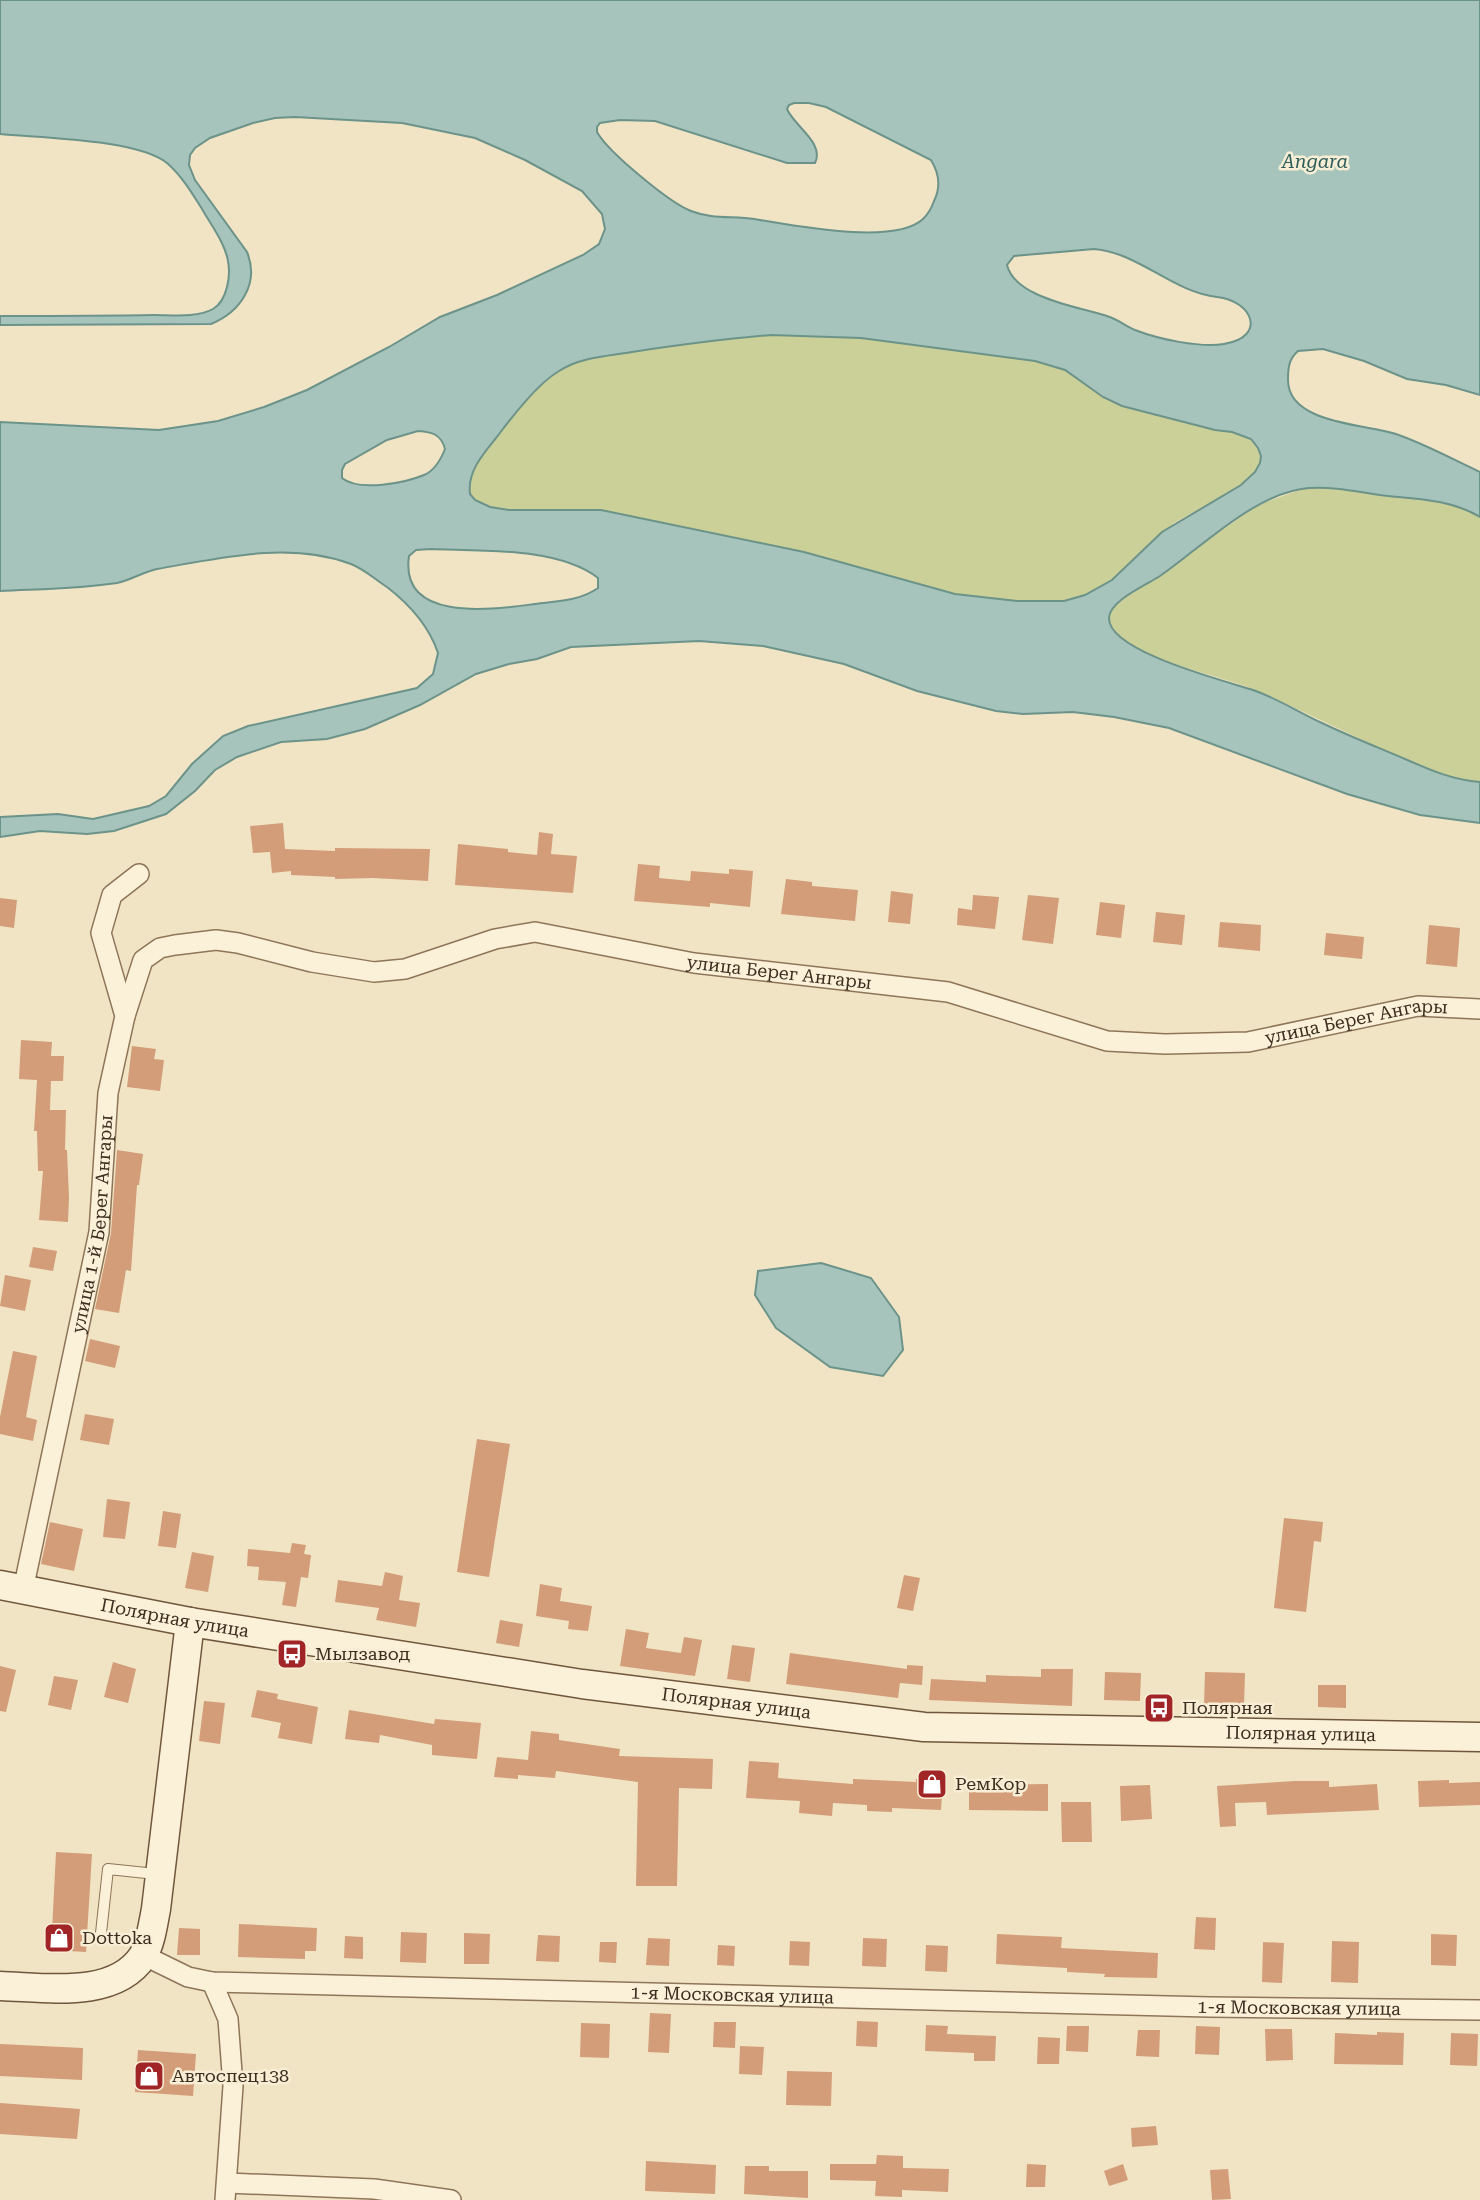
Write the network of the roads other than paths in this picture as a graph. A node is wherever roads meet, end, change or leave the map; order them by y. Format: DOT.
graph roads {
  1 [pos="139,874"];
  2 [pos="1480,1009"];
  3 [pos="125,1016"];
  4 [pos="12,1587"];
  5 [pos="190,1622"];
  6 [pos="1480,1737"];
  7 [pos="160,1875"];
  8 [pos="101,1933"];
  9 [pos="143,1955"];
  10 [pos="212,1982"];
  11 [pos="0,1986"];
  12 [pos="1480,2010"];
  13 [pos="226,2191"];
  14 [pos="451,2200"];
  1 -- 3 [label="street, улица 1-й Берег Ангары"];
  2 -- 3 [label="street, улица Берег Ангары"];
  3 -- 4 [label="street, улица 1-й Берег Ангары"];
  4 -- 5 [label="main road, Полярная улица"];
  5 -- 6 [label="main road, Полярная улица"];
  5 -- 7 [label="main road"];
  7 -- 8 [label="lane"];
  7 -- 9 [label="main road"];
  9 -- 10 [label="street, 1-я Московская улица"];
  9 -- 11 [label="main road"];
  10 -- 12 [label="street, 1-я Московская улица"];
  10 -- 13 [label="street"];
  13 -- 14 [label="street"];
}
